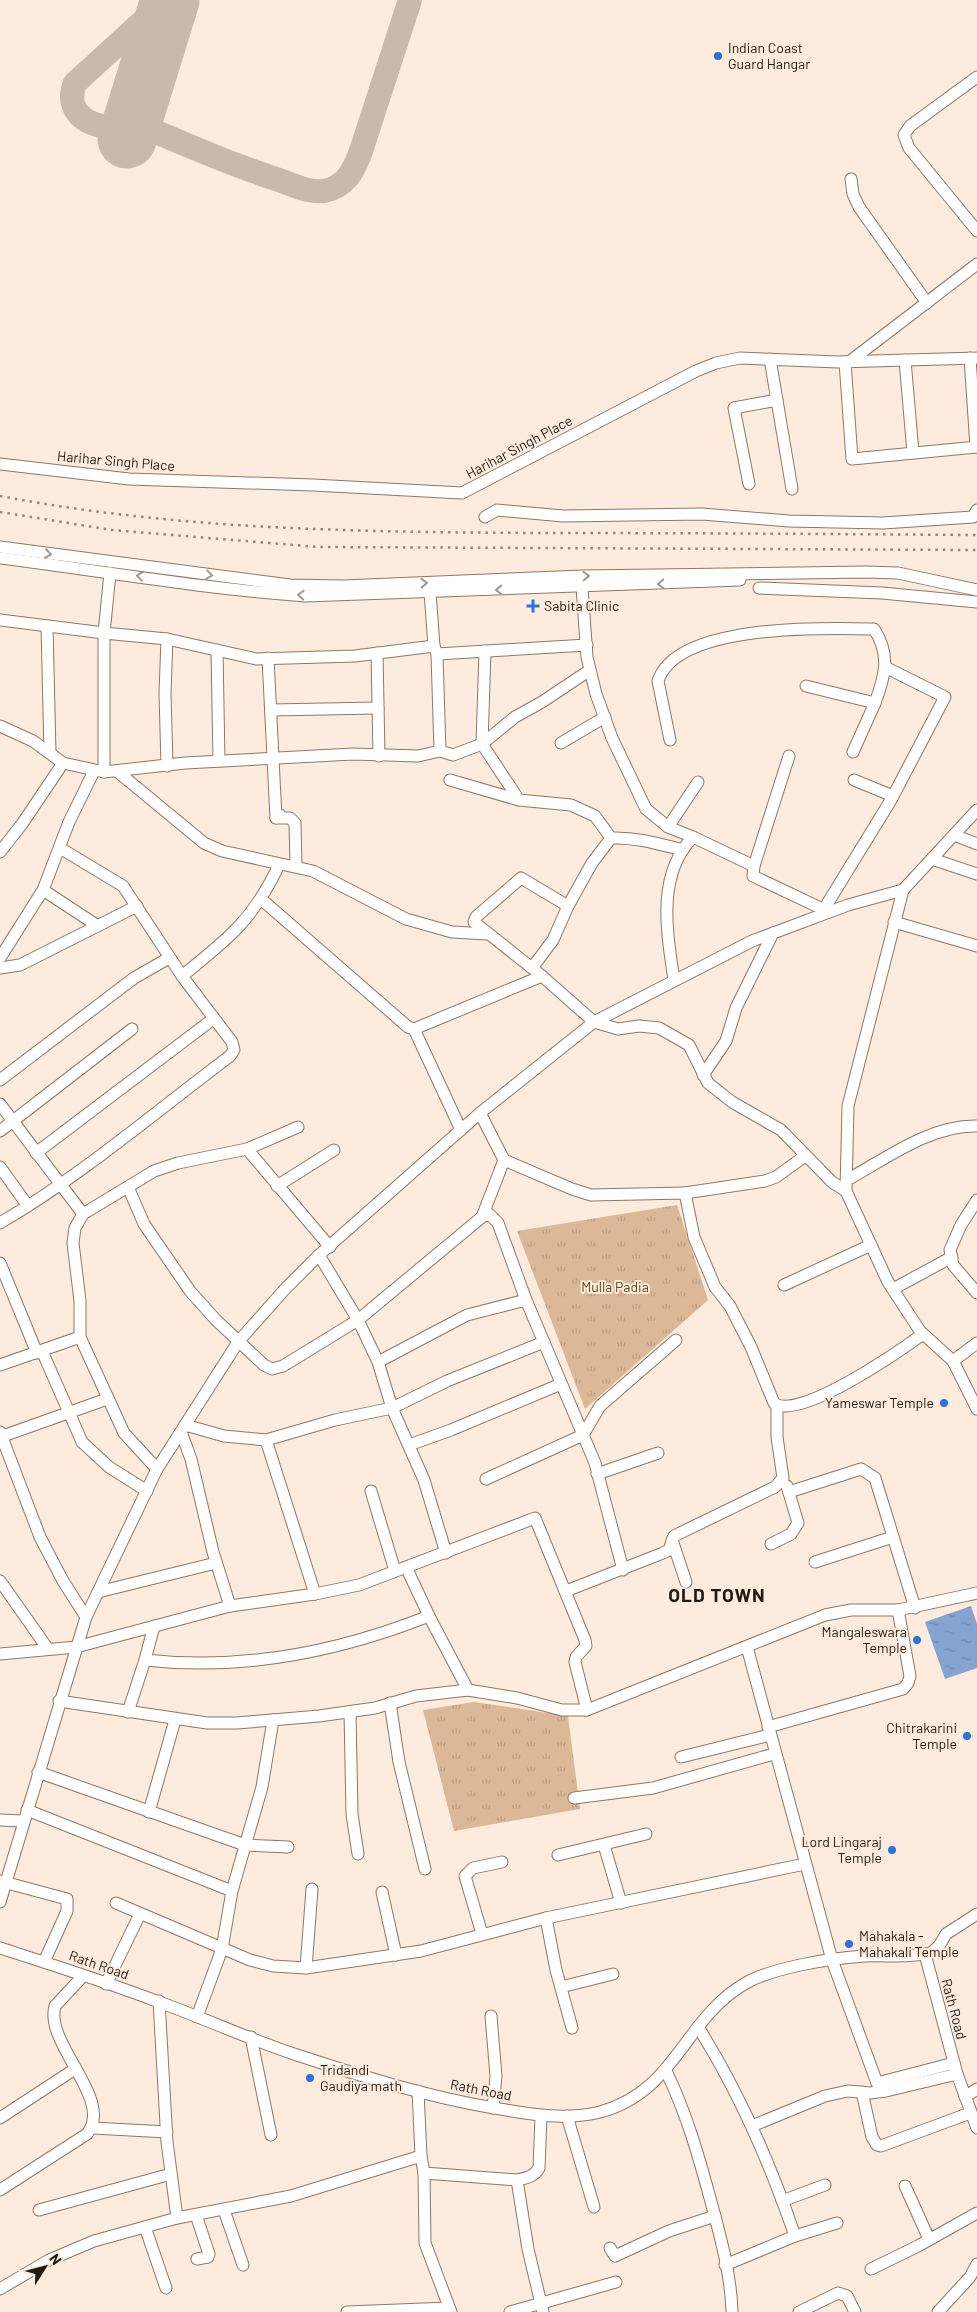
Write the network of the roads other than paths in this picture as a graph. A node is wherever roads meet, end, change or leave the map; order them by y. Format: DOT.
graph roads {
  1 [pos="975,82"];
  2 [pos="851,179"];
  3 [pos="977,231"];
  4 [pos="977,264"];
  5 [pos="927,303"];
  6 [pos="973,358"];
  7 [pos="770,359"];
  8 [pos="906,360"];
  9 [pos="847,362"];
  10 [pos="777,400"];
  11 [pos="977,447"];
  12 [pos="913,453"];
  13 [pos="0,464"];
  14 [pos="749,484"];
  15 [pos="792,489"];
  16 [pos="977,510"];
  17 [pos="485,517"];
  18 [pos="0,547"];
  19 [pos="0,558"];
  20 [pos="866,572"];
  21 [pos="110,573"];
  22 [pos="582,587"];
  23 [pos="760,588"];
  24 [pos="977,590"];
  25 [pos="430,592"];
  26 [pos="977,602"];
  27 [pos="0,620"];
  28 [pos="47,626"];
  29 [pos="104,633"];
  30 [pos="167,639"];
  31 [pos="586,645"];
  32 [pos="217,650"];
  33 [pos="435,650"];
  34 [pos="484,651"];
  35 [pos="377,654"];
  36 [pos="268,658"];
  37 [pos="885,667"];
  38 [pos="590,670"];
  39 [pos="806,686"];
  40 [pos="875,703"];
  41 [pos="378,708"];
  42 [pos="271,710"];
  43 [pos="605,717"];
  44 [pos="0,726"];
  45 [pos="670,740"];
  46 [pos="561,743"];
  47 [pos="482,744"];
  48 [pos="440,752"];
  49 [pos="853,752"];
  50 [pos="50,753"];
  51 [pos="379,756"];
  52 [pos="789,756"];
  53 [pos="274,759"];
  54 [pos="220,762"];
  55 [pos="63,763"];
  56 [pos="167,766"];
  57 [pos="99,771"];
  58 [pos="118,772"];
  59 [pos="450,780"];
  60 [pos="854,780"];
  61 [pos="698,782"];
  62 [pos="893,796"];
  63 [pos="519,800"];
  64 [pos="977,811"];
  65 [pos="668,827"];
  66 [pos="954,835"];
  67 [pos="693,837"];
  68 [pos="611,838"];
  69 [pos="977,844"];
  70 [pos="60,848"];
  71 [pos="683,850"];
  72 [pos="0,852"];
  73 [pos="932,860"];
  74 [pos="279,865"];
  75 [pos="296,866"];
  76 [pos="754,866"];
  77 [pos="977,874"];
  78 [pos="44,890"];
  79 [pos="903,890"];
  80 [pos="261,899"];
  81 [pos="137,906"];
  82 [pos="568,906"];
  83 [pos="827,911"];
  84 [pos="894,922"];
  85 [pos="98,926"];
  86 [pos="773,933"];
  87 [pos="487,934"];
  88 [pos="977,946"];
  89 [pos="0,958"];
  90 [pos="169,958"];
  91 [pos="0,968"];
  92 [pos="532,968"];
  93 [pos="182,976"];
  94 [pos="542,976"];
  95 [pos="674,980"];
  96 [pos="213,1019"];
  97 [pos="594,1022"];
  98 [pos="132,1029"];
  99 [pos="414,1029"];
  100 [pos="703,1074"];
  101 [pos="0,1080"];
  102 [pos="0,1104"];
  103 [pos="480,1113"];
  104 [pos="13,1122"];
  105 [pos="977,1126"];
  106 [pos="298,1127"];
  107 [pos="461,1130"];
  108 [pos="0,1131"];
  109 [pos="247,1149"];
  110 [pos="334,1150"];
  111 [pos="36,1153"];
  112 [pos="804,1156"];
  113 [pos="504,1160"];
  114 [pos="0,1167"];
  115 [pos="60,1185"];
  116 [pos="277,1186"];
  117 [pos="846,1186"];
  118 [pos="128,1187"];
  119 [pos="685,1193"];
  120 [pos="977,1200"];
  121 [pos="28,1206"];
  122 [pos="82,1214"];
  123 [pos="482,1217"];
  124 [pos="0,1223"];
  125 [pos="871,1244"];
  126 [pos="330,1246"];
  127 [pos="319,1256"];
  128 [pos="952,1257"];
  129 [pos="0,1263"];
  130 [pos="784,1285"];
  131 [pos="893,1289"];
  132 [pos="977,1293"];
  133 [pos="526,1300"];
  134 [pos="358,1320"];
  135 [pos="923,1334"];
  136 [pos="80,1337"];
  137 [pos="676,1340"];
  138 [pos="238,1342"];
  139 [pos="544,1342"];
  140 [pos="977,1343"];
  141 [pos="40,1352"];
  142 [pos="953,1361"];
  143 [pos="378,1362"];
  144 [pos="0,1365"];
  145 [pos="562,1384"];
  146 [pos="107,1399"];
  147 [pos="778,1405"];
  148 [pos="392,1408"];
  149 [pos="977,1410"];
  150 [pos="69,1412"];
  151 [pos="183,1429"];
  152 [pos="0,1435"];
  153 [pos="583,1435"];
  154 [pos="266,1440"];
  155 [pos="409,1445"];
  156 [pos="658,1453"];
  157 [pos="157,1470"];
  158 [pos="597,1474"];
  159 [pos="783,1478"];
  160 [pos="486,1479"];
  161 [pos="371,1490"];
  162 [pos="146,1491"];
  163 [pos="789,1492"];
  164 [pos="893,1537"];
  165 [pos="672,1540"];
  166 [pos="771,1544"];
  167 [pos="446,1554"];
  168 [pos="815,1562"];
  169 [pos="216,1563"];
  170 [pos="406,1567"];
  171 [pos="623,1570"];
  172 [pos="394,1571"];
  173 [pos="0,1581"];
  174 [pos="686,1582"];
  175 [pos="566,1591"];
  176 [pos="98,1592"];
  177 [pos="315,1594"];
  178 [pos="977,1594"];
  179 [pos="230,1606"];
  180 [pos="915,1608"];
  181 [pos="898,1610"];
  182 [pos="429,1616"];
  183 [pos="86,1617"];
  184 [pos="154,1626"];
  185 [pos="76,1647"];
  186 [pos="747,1647"];
  187 [pos="48,1649"];
  188 [pos="1,1652"];
  189 [pos="145,1660"];
  190 [pos="468,1690"];
  191 [pos="59,1701"];
  192 [pos="390,1703"];
  193 [pos="587,1710"];
  194 [pos="128,1712"];
  195 [pos="350,1712"];
  196 [pos="175,1720"];
  197 [pos="273,1720"];
  198 [pos="769,1731"];
  199 [pos="774,1754"];
  200 [pos="681,1757"];
  201 [pos="38,1772"];
  202 [pos="574,1798"];
  203 [pos="149,1812"];
  204 [pos="25,1816"];
  205 [pos="0,1820"];
  206 [pos="646,1834"];
  207 [pos="245,1845"];
  208 [pos="604,1845"];
  209 [pos="288,1846"];
  210 [pos="358,1854"];
  211 [pos="558,1855"];
  212 [pos="502,1862"];
  213 [pos="805,1864"];
  214 [pos="425,1869"];
  215 [pos="3,1883"];
  216 [pos="312,1888"];
  217 [pos="232,1890"];
  218 [pos="382,1892"];
  219 [pos="0,1902"];
  220 [pos="116,1903"];
  221 [pos="621,1903"];
  222 [pos="140,1914"];
  223 [pos="977,1914"];
  224 [pos="546,1918"];
  225 [pos="482,1934"];
  226 [pos="0,1948"];
  227 [pos="222,1949"];
  228 [pos="924,1954"];
  229 [pos="396,1955"];
  230 [pos="832,1960"];
  231 [pos="44,1962"];
  232 [pos="306,1968"];
  233 [pos="613,1974"];
  234 [pos="83,1976"];
  235 [pos="106,1984"];
  236 [pos="561,1987"];
  237 [pos="159,2002"];
  238 [pos="491,2016"];
  239 [pos="197,2017"];
  240 [pos="698,2027"];
  241 [pos="572,2028"];
  242 [pos="250,2037"];
  243 [pos="955,2068"];
  244 [pos="75,2069"];
  245 [pos="666,2071"];
  246 [pos="977,2089"];
  247 [pos="418,2091"];
  248 [pos="862,2092"];
  249 [pos="965,2097"];
  250 [pos="492,2108"];
  251 [pos="970,2113"];
  252 [pos="541,2116"];
  253 [pos="567,2116"];
  254 [pos="0,2118"];
  255 [pos="752,2126"];
  256 [pos="977,2127"];
  257 [pos="93,2128"];
  258 [pos="167,2132"];
  259 [pos="271,2135"];
  260 [pos="421,2156"];
  261 [pos="424,2173"];
  262 [pos="171,2174"];
  263 [pos="516,2180"];
  264 [pos="825,2185"];
  265 [pos="905,2186"];
  266 [pos="0,2190"];
  267 [pos="782,2201"];
  268 [pos="594,2207"];
  269 [pos="39,2210"];
  270 [pos="224,2210"];
  271 [pos="977,2214"];
  272 [pos="196,2215"];
  273 [pos="715,2216"];
  274 [pos="176,2218"];
  275 [pos="837,2223"];
  276 [pos="145,2227"];
  277 [pos="795,2236"];
  278 [pos="929,2240"];
  279 [pos="610,2248"];
  280 [pos="197,2259"];
  281 [pos="977,2264"];
  282 [pos="244,2265"];
  283 [pos="726,2265"];
  284 [pos="871,2269"];
  285 [pos="616,2282"];
  286 [pos="166,2288"];
  287 [pos="0,2289"];
  288 [pos="542,2307"];
  289 [pos="450,2310"];
  290 [pos="347,2312"];
  291 [pos="510,2312"];
  292 [pos="732,2312"];
  293 [pos="799,2312"];
  294 [pos="855,2312"];
  295 [pos="938,2312"];
  1 -- 3 [label="street"];
  2 -- 5 [label="street"];
  4 -- 5 [label="street"];
  5 -- 9 [label="street"];
  6 -- 8 [label="street, Harihar Singh Place"];
  6 -- 11 [label="street"];
  7 -- 9 [label="street, Harihar Singh Place"];
  7 -- 10 [label="street"];
  7 -- 13 [label="street, Harihar Singh Place"];
  8 -- 9 [label="street, Harihar Singh Place"];
  8 -- 12 [label="street"];
  9 -- 12 [label="street"];
  10 -- 14 [label="street"];
  10 -- 15 [label="street"];
  11 -- 12 [label="street"];
  16 -- 17 [label="street"];
  18 -- 20 [label="street, one-way"];
  19 -- 21 [label="street"];
  20 -- 22 [label="street, one-way"];
  20 -- 24 [label="street"];
  25 -- 21 [label="street, one-way"];
  21 -- 29 [label="street"];
  22 -- 25 [label="street, one-way"];
  22 -- 31 [label="street"];
  23 -- 26 [label="street"];
  25 -- 33 [label="street"];
  27 -- 28 [label="street"];
  28 -- 29 [label="street"];
  28 -- 50 [label="street"];
  29 -- 30 [label="street"];
  29 -- 57 [label="street"];
  30 -- 32 [label="street"];
  30 -- 56 [label="street"];
  31 -- 34 [label="street"];
  31 -- 38 [label="street"];
  32 -- 36 [label="street"];
  32 -- 54 [label="street"];
  33 -- 34 [label="street"];
  33 -- 35 [label="street"];
  33 -- 48 [label="street"];
  34 -- 47 [label="street"];
  35 -- 36 [label="street"];
  35 -- 41 [label="street"];
  36 -- 42 [label="street"];
  37 -- 40 [label="street"];
  37 -- 45 [label="street"];
  37 -- 62 [label="street"];
  38 -- 43 [label="street"];
  38 -- 47 [label="street"];
  39 -- 40 [label="street"];
  40 -- 49 [label="street"];
  41 -- 42 [label="street"];
  41 -- 51 [label="street"];
  42 -- 53 [label="street"];
  43 -- 46 [label="street"];
  43 -- 65 [label="street"];
  44 -- 50 [label="street"];
  47 -- 48 [label="street"];
  47 -- 63 [label="street"];
  48 -- 51 [label="street"];
  50 -- 55 [label="street"];
  51 -- 53 [label="street"];
  52 -- 76 [label="street"];
  53 -- 54 [label="street"];
  53 -- 75 [label="street"];
  54 -- 56 [label="street"];
  55 -- 57 [label="street"];
  55 -- 72 [label="street"];
  56 -- 58 [label="street"];
  57 -- 58 [label="street"];
  57 -- 70 [label="street"];
  58 -- 74 [label="street"];
  59 -- 63 [label="street"];
  60 -- 62 [label="street"];
  61 -- 65 [label="street"];
  62 -- 83 [label="street"];
  63 -- 68 [label="street"];
  64 -- 66 [label="street"];
  65 -- 67 [label="street"];
  66 -- 69 [label="street"];
  66 -- 73 [label="street"];
  67 -- 71 [label="street"];
  67 -- 76 [label="street"];
  68 -- 71 [label="street"];
  68 -- 82 [label="street"];
  70 -- 78 [label="street"];
  70 -- 81 [label="street"];
  71 -- 95 [label="street"];
  73 -- 77 [label="street"];
  73 -- 79 [label="street"];
  74 -- 75 [label="street"];
  74 -- 80 [label="street"];
  75 -- 87 [label="street"];
  76 -- 83 [label="street"];
  78 -- 85 [label="street"];
  78 -- 89 [label="street"];
  79 -- 83 [label="street"];
  79 -- 84 [label="street"];
  80 -- 93 [label="street"];
  80 -- 99 [label="street"];
  81 -- 85 [label="street"];
  81 -- 90 [label="street"];
  82 -- 87 [label="street"];
  82 -- 92 [label="street"];
  83 -- 86 [label="street"];
  84 -- 88 [label="street"];
  84 -- 117 [label="street"];
  85 -- 91 [label="street"];
  86 -- 95 [label="street"];
  86 -- 100 [label="street"];
  87 -- 92 [label="street"];
  90 -- 93 [label="street"];
  90 -- 101 [label="street"];
  92 -- 94 [label="street"];
  93 -- 96 [label="street"];
  94 -- 97 [label="street"];
  94 -- 99 [label="street"];
  95 -- 97 [label="street"];
  96 -- 111 [label="street"];
  96 -- 115 [label="street"];
  97 -- 100 [label="street"];
  97 -- 103 [label="street"];
  98 -- 104 [label="street"];
  99 -- 107 [label="street"];
  100 -- 112 [label="street"];
  102 -- 104 [label="street"];
  103 -- 107 [label="street"];
  103 -- 113 [label="street"];
  104 -- 108 [label="street"];
  104 -- 111 [label="street"];
  105 -- 117 [label="street"];
  106 -- 109 [label="street"];
  107 -- 126 [label="street"];
  109 -- 116 [label="street"];
  109 -- 118 [label="street"];
  110 -- 116 [label="street"];
  111 -- 115 [label="street"];
  112 -- 117 [label="street"];
  112 -- 119 [label="street"];
  113 -- 119 [label="street"];
  113 -- 123 [label="street"];
  114 -- 121 [label="street"];
  115 -- 121 [label="street"];
  115 -- 122 [label="street"];
  116 -- 126 [label="street"];
  117 -- 125 [label="street"];
  118 -- 122 [label="street"];
  118 -- 138 [label="street"];
  119 -- 147 [label="street"];
  120 -- 128 [label="street"];
  121 -- 124 [label="street"];
  122 -- 136 [label="street"];
  123 -- 133 [label="street"];
  123 -- 134 [label="street"];
  125 -- 130 [label="street"];
  125 -- 131 [label="street"];
  126 -- 127 [label="street"];
  127 -- 134 [label="street"];
  127 -- 138 [label="street"];
  128 -- 131 [label="street"];
  128 -- 132 [label="street"];
  129 -- 141 [label="street"];
  131 -- 135 [label="street"];
  133 -- 139 [label="street"];
  133 -- 143 [label="street"];
  134 -- 138 [label="street"];
  134 -- 143 [label="street"];
  135 -- 142 [label="street"];
  135 -- 147 [label="street"];
  136 -- 141 [label="street"];
  136 -- 146 [label="street"];
  137 -- 153 [label="street"];
  138 -- 151 [label="street"];
  139 -- 145 [label="street"];
  139 -- 148 [label="street"];
  140 -- 142 [label="street"];
  141 -- 144 [label="street"];
  141 -- 150 [label="street"];
  142 -- 149 [label="street"];
  143 -- 148 [label="street"];
  145 -- 153 [label="street"];
  145 -- 155 [label="street"];
  146 -- 150 [label="street"];
  146 -- 157 [label="street"];
  147 -- 159 [label="street"];
  148 -- 154 [label="street"];
  148 -- 155 [label="street"];
  150 -- 152 [label="street"];
  150 -- 162 [label="street"];
  151 -- 154 [label="street"];
  151 -- 157 [label="street"];
  151 -- 169 [label="street"];
  152 -- 183 [label="street"];
  153 -- 158 [label="street"];
  153 -- 160 [label="street"];
  154 -- 177 [label="street"];
  155 -- 167 [label="street"];
  156 -- 158 [label="street"];
  157 -- 162 [label="street"];
  158 -- 171 [label="street"];
  159 -- 163 [label="street"];
  159 -- 165 [label="street"];
  161 -- 172 [label="street"];
  162 -- 176 [label="street"];
  163 -- 164 [label="street"];
  163 -- 166 [label="street"];
  164 -- 168 [label="street"];
  164 -- 180 [label="street"];
  165 -- 171 [label="street"];
  165 -- 174 [label="street"];
  167 -- 170 [label="street"];
  167 -- 175 [label="street"];
  169 -- 176 [label="street"];
  169 -- 179 [label="street"];
  170 -- 172 [label="street"];
  170 -- 182 [label="street"];
  171 -- 175 [label="street"];
  172 -- 177 [label="street"];
  173 -- 187 [label="street"];
  175 -- 193 [label="street"];
  176 -- 183 [label="street"];
  177 -- 179 [label="street"];
  178 -- 180 [label="street"];
  179 -- 184 [label="street"];
  180 -- 181 [label="street"];
  181 -- 186 [label="street"];
  181 -- 198 [label="street"];
  182 -- 189 [label="street"];
  182 -- 190 [label="street"];
  183 -- 185 [label="street"];
  184 -- 185 [label="street"];
  184 -- 189 [label="street"];
  185 -- 187 [label="street"];
  185 -- 191 [label="street"];
  186 -- 193 [label="street"];
  186 -- 198 [label="street"];
  187 -- 188 [label="street"];
  189 -- 194 [label="street"];
  190 -- 192 [label="street"];
  190 -- 193 [label="street"];
  191 -- 194 [label="street"];
  191 -- 201 [label="street"];
  192 -- 195 [label="street"];
  192 -- 214 [label="street"];
  194 -- 196 [label="street"];
  195 -- 197 [label="street"];
  195 -- 210 [label="street"];
  196 -- 197 [label="street"];
  196 -- 203 [label="street"];
  197 -- 207 [label="street"];
  198 -- 199 [label="street"];
  198 -- 200 [label="street"];
  199 -- 202 [label="street"];
  199 -- 213 [label="street"];
  201 -- 203 [label="street"];
  201 -- 204 [label="street"];
  203 -- 207 [label="street"];
  204 -- 205 [label="street"];
  204 -- 215 [label="street"];
  204 -- 217 [label="street"];
  206 -- 208 [label="street"];
  207 -- 209 [label="street"];
  207 -- 217 [label="street"];
  208 -- 211 [label="street"];
  208 -- 221 [label="street"];
  212 -- 225 [label="street"];
  213 -- 221 [label="street"];
  213 -- 230 [label="street"];
  215 -- 219 [label="street"];
  215 -- 231 [label="street"];
  216 -- 232 [label="street"];
  217 -- 227 [label="street"];
  218 -- 229 [label="street"];
  220 -- 222 [label="street"];
  221 -- 224 [label="street"];
  222 -- 227 [label="street"];
  222 -- 235 [label="street"];
  223 -- 228 [label="street"];
  224 -- 225 [label="street"];
  224 -- 236 [label="street"];
  225 -- 229 [label="street"];
  226 -- 231 [label="street, Rath Road"];
  227 -- 232 [label="street"];
  227 -- 239 [label="street"];
  228 -- 230 [label="street, Rath Road"];
  228 -- 243 [label="street, Rath Road"];
  229 -- 232 [label="street"];
  230 -- 240 [label="street, Rath Road"];
  230 -- 243 [label="street"];
  231 -- 234 [label="street, Rath Road"];
  233 -- 236 [label="street"];
  234 -- 235 [label="street, Rath Road"];
  234 -- 244 [label="street"];
  235 -- 237 [label="street, Rath Road"];
  236 -- 241 [label="street"];
  237 -- 239 [label="street, Rath Road"];
  237 -- 258 [label="street"];
  238 -- 250 [label="street"];
  239 -- 242 [label="street, Rath Road"];
  240 -- 245 [label="street, Rath Road"];
  240 -- 255 [label="street"];
  242 -- 247 [label="street, Rath Road"];
  242 -- 259 [label="street"];
  243 -- 248 [label="street"];
  243 -- 249 [label="street, Rath Road"];
  244 -- 254 [label="street"];
  244 -- 257 [label="street"];
  245 -- 253 [label="street, Rath Road"];
  245 -- 273 [label="street"];
  246 -- 249 [label="street"];
  247 -- 250 [label="street, Rath Road"];
  247 -- 260 [label="street"];
  248 -- 251 [label="street"];
  248 -- 255 [label="street"];
  249 -- 251 [label="street, Rath Road"];
  250 -- 252 [label="street, Rath Road"];
  251 -- 256 [label="street, Rath Road"];
  252 -- 253 [label="street, Rath Road"];
  252 -- 263 [label="street"];
  253 -- 268 [label="street"];
  255 -- 267 [label="street"];
  257 -- 258 [label="street"];
  257 -- 266 [label="street"];
  258 -- 262 [label="street"];
  260 -- 261 [label="street"];
  260 -- 270 [label="street"];
  261 -- 263 [label="street"];
  261 -- 289 [label="street"];
  262 -- 269 [label="street"];
  262 -- 274 [label="street"];
  263 -- 288 [label="street"];
  264 -- 267 [label="street"];
  265 -- 278 [label="street"];
  267 -- 277 [label="street"];
  270 -- 272 [label="street"];
  270 -- 282 [label="street"];
  271 -- 278 [label="street"];
  272 -- 274 [label="street"];
  272 -- 280 [label="street"];
  273 -- 279 [label="street"];
  273 -- 283 [label="street"];
  274 -- 276 [label="street"];
  275 -- 277 [label="street"];
  276 -- 286 [label="street"];
  276 -- 287 [label="street"];
  277 -- 283 [label="street"];
  278 -- 284 [label="street"];
  281 -- 295 [label="street"];
  283 -- 292 [label="street"];
  285 -- 288 [label="street"];
  288 -- 291 [label="street"];
  289 -- 290 [label="street"];
  293 -- 294 [label="street"];
}
